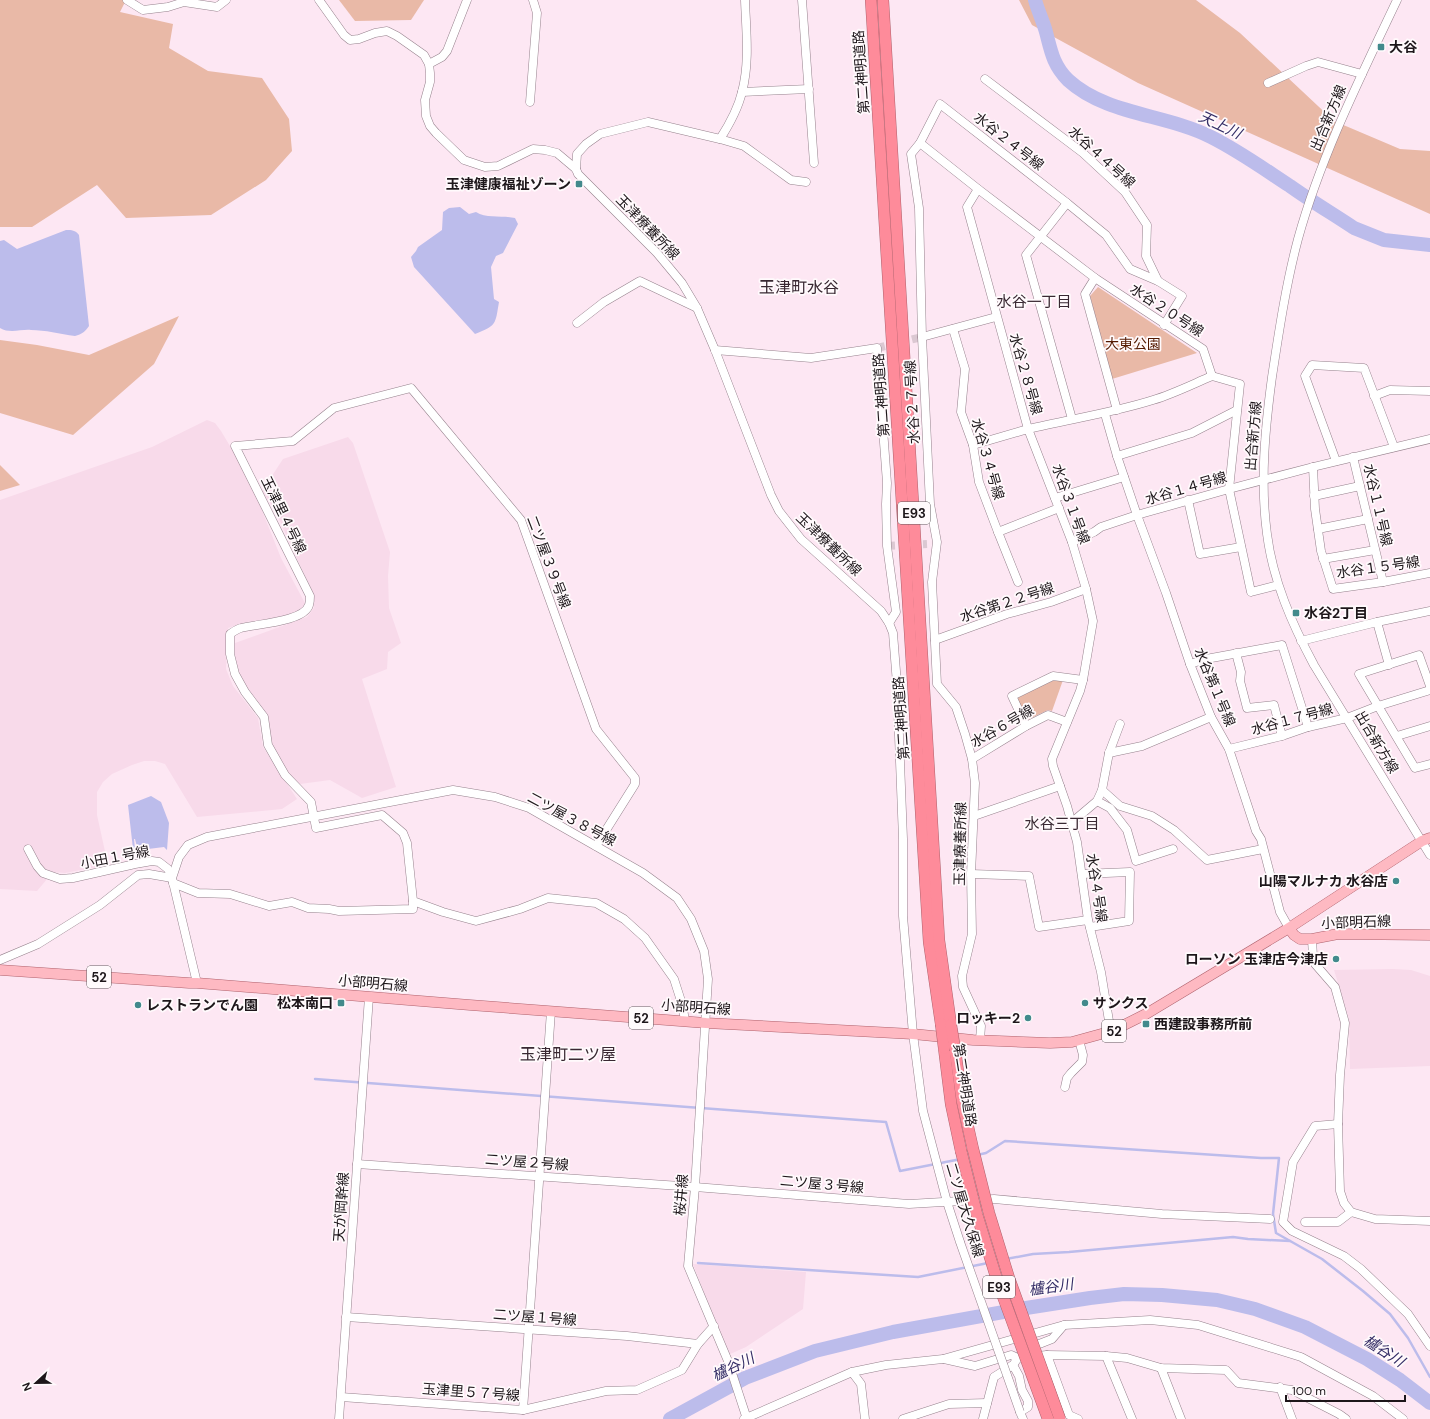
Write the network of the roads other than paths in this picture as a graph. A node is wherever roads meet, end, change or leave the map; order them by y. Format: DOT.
graph roads {
  1 [pos="127,0"];
  2 [pos="226,0"];
  3 [pos="319,0"];
  4 [pos="467,0"];
  5 [pos="533,0"];
  6 [pos="745,0"];
  7 [pos="802,0"];
  8 [pos="871,0"];
  9 [pos="883,0"];
  10 [pos="1397,0"];
  11 [pos="429,64"];
  12 [pos="1362,74"];
  13 [pos="985,79"];
  14 [pos="1268,83"];
  15 [pos="809,89"];
  16 [pos="742,92"];
  17 [pos="530,102"];
  18 [pos="720,139"];
  19 [pos="920,143"];
  20 [pos="814,163"];
  21 [pos="576,169"];
  22 [pos="806,182"];
  23 [pos="978,189"];
  24 [pos="1066,203"];
  25 [pos="1040,236"];
  26 [pos="1095,278"];
  27 [pos="1158,281"];
  28 [pos="697,308"];
  29 [pos="996,317"];
  30 [pos="577,323"];
  31 [pos="1164,325"];
  32 [pos="953,329"];
  33 [pos="922,337"];
  34 [pos="715,350"];
  35 [pos="1212,376"];
  36 [pos="1430,391"];
  37 [pos="1374,396"];
  38 [pos="1117,410"];
  39 [pos="1237,410"];
  40 [pos="1105,414"];
  41 [pos="1072,419"];
  42 [pos="1028,430"];
  43 [pos="1430,439"];
  44 [pos="973,445"];
  45 [pos="235,446"];
  46 [pos="1394,447"];
  47 [pos="1117,456"];
  48 [pos="1353,457"];
  49 [pos="1336,461"];
  50 [pos="1313,467"];
  51 [pos="1124,477"];
  52 [pos="1263,480"];
  53 [pos="1360,486"];
  54 [pos="1229,488"];
  55 [pos="1314,496"];
  56 [pos="1055,498"];
  57 [pos="1188,500"];
  58 [pos="1059,508"];
  59 [pos="1137,515"];
  60 [pos="1368,519"];
  61 [pos="1318,529"];
  62 [pos="998,532"];
  63 [pos="937,542"];
  64 [pos="1072,542"];
  65 [pos="928,544"];
  66 [pos="1241,547"];
  67 [pos="1375,550"];
  68 [pos="1323,559"];
  69 [pos="1430,574"];
  70 [pos="1018,582"];
  71 [pos="1383,582"];
  72 [pos="1278,585"];
  73 [pos="1086,589"];
  74 [pos="1430,611"];
  75 [pos="1377,622"];
  76 [pos="889,623"];
  77 [pos="935,640"];
  78 [pos="1301,641"];
  79 [pos="1236,653"];
  80 [pos="1190,664"];
  81 [pos="1389,664"];
  82 [pos="1083,680"];
  83 [pos="1430,686"];
  84 [pos="1430,690"];
  85 [pos="1378,706"];
  86 [pos="1211,717"];
  87 [pos="1347,718"];
  88 [pos="1067,722"];
  89 [pos="1120,724"];
  90 [pos="1026,726"];
  91 [pos="1430,726"];
  92 [pos="1308,727"];
  93 [pos="1282,736"];
  94 [pos="1396,736"];
  95 [pos="1229,749"];
  96 [pos="1109,753"];
  97 [pos="972,759"];
  98 [pos="1430,764"];
  99 [pos="1060,786"];
  100 [pos="1102,790"];
  101 [pos="1097,801"];
  102 [pos="314,816"];
  103 [pos="974,816"];
  104 [pos="1071,823"];
  105 [pos="1426,840"];
  106 [pos="596,846"];
  107 [pos="28,849"];
  108 [pos="1173,849"];
  109 [pos="1263,849"];
  110 [pos="1430,855"];
  111 [pos="971,874"];
  112 [pos="1082,874"];
  113 [pos="173,880"];
  114 [pos="413,901"];
  115 [pos="1089,924"];
  116 [pos="1289,928"];
  117 [pos="1430,935"];
  118 [pos="1312,939"];
  119 [pos="0,960"];
  120 [pos="0,970"];
  121 [pos="197,983"];
  122 [pos="369,997"];
  123 [pos="551,1011"];
  124 [pos="685,1020"];
  125 [pos="706,1023"];
  126 [pos="946,1025"];
  127 [pos="1112,1031"];
  128 [pos="913,1034"];
  129 [pos="980,1040"];
  130 [pos="1079,1040"];
  131 [pos="949,1049"];
  132 [pos="1065,1088"];
  133 [pos="1338,1124"];
  134 [pos="357,1164"];
  135 [pos="540,1176"];
  136 [pos="695,1187"];
  137 [pos="947,1202"];
  138 [pos="1351,1212"];
  139 [pos="1270,1219"];
  140 [pos="1430,1221"];
  141 [pos="1305,1222"];
  142 [pos="346,1317"];
  143 [pos="1064,1324"];
  144 [pos="714,1326"];
  145 [pos="528,1329"];
  146 [pos="698,1344"];
  147 [pos="1430,1346"];
  148 [pos="1047,1355"];
  149 [pos="1106,1356"];
  150 [pos="943,1359"];
  151 [pos="1014,1360"];
  152 [pos="1161,1368"];
  153 [pos="852,1372"];
  154 [pos="1280,1387"];
  155 [pos="341,1396"];
  156 [pos="987,1403"];
  157 [pos="523,1410"];
  158 [pos="1022,1416"];
  159 [pos="745,1417"];
  160 [pos="339,1419"];
  161 [pos="866,1419"];
  162 [pos="904,1419"];
  163 [pos="983,1419"];
  164 [pos="1048,1419"];
  165 [pos="1060,1419"];
  166 [pos="1078,1419"];
  167 [pos="1132,1419"];
  168 [pos="1181,1419"];
  169 [pos="1292,1419"];
  170 [pos="1346,1419"];
  171 [pos="1403,1419"];
  1 -- 2 [label="street"];
  3 -- 11 [label="street"];
  4 -- 11 [label="street"];
  5 -- 17 [label="street"];
  6 -- 16 [label="street"];
  7 -- 15 [label="street"];
  8 -- 126 [label="highway, 第二神明道路 / E93"];
  9 -- 126 [label="highway, 第二神明道路 / E93"];
  10 -- 12 [label="street, 出合新方線"];
  11 -- 21 [label="street, 玉津療養所線"];
  12 -- 14 [label="street"];
  12 -- 52 [label="street, 出合新方線"];
  13 -- 27 [label="street, 水谷４４号線"];
  15 -- 16 [label="street"];
  15 -- 20 [label="street"];
  16 -- 18 [label="street"];
  18 -- 21 [label="street"];
  18 -- 22 [label="street"];
  19 -- 23 [label="street, 水谷２０号線"];
  19 -- 24 [label="street, 水谷２４号線"];
  19 -- 33 [label="street, 水谷２４号線"];
  21 -- 28 [label="street, 玉津療養所線"];
  23 -- 25 [label="street, 水谷２０号線"];
  23 -- 29 [label="street, 水谷２８号線"];
  24 -- 25 [label="street"];
  24 -- 27 [label="street"];
  25 -- 26 [label="street, 水谷２０号線"];
  25 -- 41 [label="street"];
  26 -- 31 [label="street, 水谷２０号線"];
  26 -- 38 [label="street"];
  27 -- 31 [label="street"];
  28 -- 30 [label="street"];
  28 -- 34 [label="street, 玉津療養所線"];
  29 -- 32 [label="street"];
  29 -- 42 [label="street, 水谷２８号線"];
  31 -- 35 [label="street, 水谷２０号線"];
  32 -- 33 [label="street"];
  32 -- 44 [label="street, 水谷３４号線"];
  33 -- 63 [label="street, 水谷２７号線"];
  34 -- 76 [label="street, 玉津療養所線"];
  34 -- 76 [label="street"];
  35 -- 38 [label="street, 水谷２８号線"];
  35 -- 39 [label="street"];
  36 -- 37 [label="street"];
  37 -- 46 [label="street"];
  37 -- 49 [label="street"];
  38 -- 40 [label="street, 水谷２８号線"];
  39 -- 47 [label="street"];
  39 -- 54 [label="street"];
  40 -- 41 [label="street, 水谷２８号線"];
  40 -- 47 [label="street, 水谷第１号線"];
  41 -- 42 [label="street, 水谷２８号線"];
  42 -- 44 [label="street"];
  42 -- 56 [label="street, 水谷３１号線"];
  43 -- 46 [label="street, 水谷１４号線"];
  44 -- 62 [label="street, 水谷３４号線"];
  45 -- 102 [label="street, 玉津里４号線"];
  45 -- 106 [label="street, 二ツ屋３９号線"];
  46 -- 48 [label="street, 水谷１４号線"];
  47 -- 51 [label="street, 水谷第１号線"];
  48 -- 49 [label="street, 水谷１４号線"];
  48 -- 53 [label="street, 水谷１１号線"];
  49 -- 50 [label="street, 水谷１４号線"];
  50 -- 52 [label="street, 水谷１４号線"];
  50 -- 55 [label="street, 水谷１５号線"];
  51 -- 56 [label="street"];
  51 -- 59 [label="street, 水谷第１号線"];
  52 -- 54 [label="street, 水谷１４号線"];
  52 -- 72 [label="street, 出合新方線"];
  53 -- 55 [label="street"];
  53 -- 60 [label="street, 水谷１１号線"];
  54 -- 57 [label="street, 水谷１４号線"];
  54 -- 66 [label="street"];
  55 -- 61 [label="street, 水谷１５号線"];
  56 -- 58 [label="street, 水谷３１号線"];
  57 -- 59 [label="street, 水谷１４号線"];
  57 -- 66 [label="street"];
  58 -- 62 [label="street"];
  58 -- 64 [label="street, 水谷３１号線"];
  59 -- 64 [label="street, 水谷１４号線"];
  59 -- 80 [label="street, 水谷第１号線"];
  60 -- 61 [label="street"];
  60 -- 67 [label="street, 水谷１１号線"];
  61 -- 68 [label="street, 水谷１５号線"];
  62 -- 70 [label="street, 水谷３４号線"];
  63 -- 65 [label="street"];
  63 -- 77 [label="street, 玉津療養所線"];
  64 -- 73 [label="street, 水谷３１号線"];
  66 -- 72 [label="street"];
  67 -- 68 [label="street"];
  67 -- 71 [label="street, 水谷１１号線"];
  68 -- 71 [label="street, 水谷１５号線"];
  69 -- 71 [label="street, 水谷１５号線"];
  72 -- 78 [label="street, 出合新方線"];
  73 -- 77 [label="street, 水谷第２２号線"];
  73 -- 82 [label="street, 水谷４号線"];
  74 -- 75 [label="street"];
  75 -- 78 [label="street"];
  75 -- 81 [label="street"];
  76 -- 128 [label="street, 玉津療養所線"];
  77 -- 97 [label="street, 玉津療養所線"];
  78 -- 87 [label="street, 出合新方線"];
  79 -- 80 [label="street"];
  79 -- 92 [label="street"];
  79 -- 93 [label="street"];
  80 -- 86 [label="street, 水谷第１号線"];
  81 -- 83 [label="street"];
  81 -- 85 [label="street"];
  82 -- 88 [label="street, 水谷４号線"];
  82 -- 90 [label="street"];
  84 -- 85 [label="street, 水谷１７号線"];
  85 -- 87 [label="street, 水谷１７号線"];
  85 -- 94 [label="street"];
  86 -- 95 [label="street, 水谷第１号線"];
  86 -- 96 [label="street"];
  87 -- 92 [label="street, 水谷１７号線"];
  87 -- 105 [label="street, 出合新方線"];
  88 -- 90 [label="street, 水谷６号線"];
  88 -- 99 [label="street, 水谷４号線"];
  89 -- 96 [label="street"];
  90 -- 97 [label="street, 水谷６号線"];
  91 -- 94 [label="street"];
  92 -- 93 [label="street, 水谷１７号線"];
  93 -- 95 [label="street, 水谷１７号線"];
  94 -- 98 [label="street"];
  95 -- 109 [label="street, 水谷第１号線"];
  96 -- 100 [label="street"];
  97 -- 103 [label="street, 玉津療養所線"];
  99 -- 103 [label="street"];
  99 -- 104 [label="street, 水谷４号線"];
  100 -- 101 [label="street"];
  100 -- 109 [label="street"];
  101 -- 104 [label="street"];
  101 -- 108 [label="street"];
  102 -- 106 [label="street, 二ツ屋３８号線"];
  102 -- 113 [label="street, 二ツ屋３８号線"];
  102 -- 114 [label="street"];
  103 -- 111 [label="street, 玉津療養所線"];
  104 -- 112 [label="street, 水谷４号線"];
  105 -- 110 [label="street, 出合新方線"];
  105 -- 116 [label="main road, 小部明石線 / 52"];
  106 -- 125 [label="street, 二ツ屋３８号線"];
  107 -- 113 [label="street, 小田１号線"];
  109 -- 116 [label="street, 水谷第１号線"];
  111 -- 115 [label="street"];
  111 -- 129 [label="street, 玉津療養所線"];
  112 -- 115 [label="street, 水谷４号線"];
  112 -- 115 [label="street"];
  113 -- 114 [label="street"];
  113 -- 119 [label="street"];
  113 -- 121 [label="street, 小田１号線"];
  114 -- 124 [label="street"];
  115 -- 127 [label="street, 水谷４号線"];
  116 -- 118 [label="main road, 小部明石線"];
  116 -- 127 [label="main road, 小部明石線 / 52"];
  117 -- 118 [label="main road, 小部明石線"];
  118 -- 133 [label="street"];
  120 -- 121 [label="main road, 小部明石線 / 52"];
  121 -- 122 [label="main road, 小部明石線 / 52"];
  122 -- 123 [label="main road, 小部明石線 / 52"];
  122 -- 134 [label="street, 天が岡幹線"];
  123 -- 124 [label="main road, 小部明石線 / 52"];
  123 -- 135 [label="street"];
  124 -- 125 [label="main road, 小部明石線 / 52"];
  125 -- 128 [label="main road, 小部明石線 / 52"];
  125 -- 136 [label="street, 桜井線"];
  126 -- 131 [label="highway, 第二神明道路 / E93, bridge"];
  127 -- 130 [label="main road, 小部明石線 / 52"];
  128 -- 129 [label="main road, 小部明石線 / 52"];
  128 -- 137 [label="street, 二ツ屋大久保線"];
  129 -- 130 [label="main road, 小部明石線 / 52"];
  130 -- 132 [label="street"];
  131 -- 164 [label="highway, 第二神明道路 / E93, bridge"];
  131 -- 165 [label="highway, 第二神明道路 / E93, bridge"];
  133 -- 138 [label="street"];
  133 -- 147 [label="street"];
  134 -- 135 [label="street, 二ツ屋２号線"];
  134 -- 142 [label="street, 天が岡幹線"];
  135 -- 136 [label="street, 二ツ屋２号線"];
  135 -- 145 [label="street"];
  136 -- 137 [label="street, 二ツ屋３号線"];
  136 -- 144 [label="street, 桜井線"];
  137 -- 139 [label="street, 二ツ屋３号線"];
  137 -- 158 [label="street, 二ツ屋大久保線, bridge"];
  138 -- 140 [label="street"];
  138 -- 141 [label="street"];
  142 -- 145 [label="street, 二ツ屋１号線"];
  142 -- 155 [label="street, 天が岡幹線"];
  143 -- 150 [label="street"];
  143 -- 151 [label="street"];
  143 -- 171 [label="street"];
  144 -- 146 [label="street"];
  144 -- 159 [label="street, 桜井線"];
  145 -- 146 [label="street, 二ツ屋１号線"];
  145 -- 157 [label="street"];
  146 -- 157 [label="street, 玉津里５７号線"];
  148 -- 149 [label="street"];
  148 -- 151 [label="street"];
  148 -- 166 [label="street"];
  149 -- 152 [label="street"];
  149 -- 167 [label="street"];
  150 -- 151 [label="street"];
  150 -- 153 [label="street"];
  151 -- 156 [label="street"];
  151 -- 158 [label="street"];
  152 -- 154 [label="street"];
  152 -- 168 [label="street"];
  153 -- 159 [label="street"];
  153 -- 161 [label="street"];
  154 -- 169 [label="street"];
  154 -- 170 [label="street"];
  155 -- 157 [label="street, 玉津里５７号線"];
  155 -- 160 [label="street, 天が岡幹線"];
  156 -- 162 [label="street"];
  156 -- 163 [label="street"];
}
